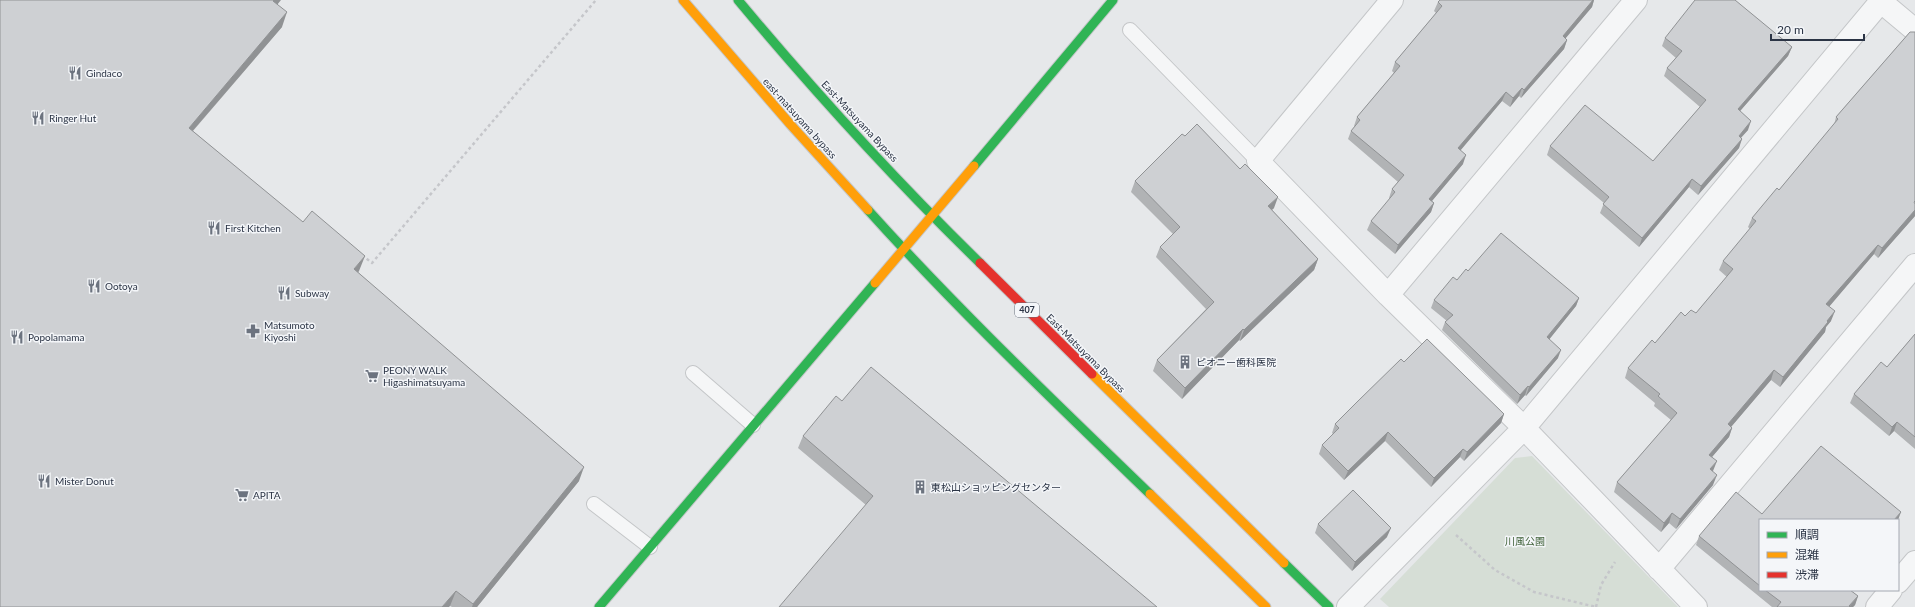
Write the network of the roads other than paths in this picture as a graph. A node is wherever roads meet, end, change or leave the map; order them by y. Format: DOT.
graph roads {
  1 [pos="683,0"];
  2 [pos="738,0"];
  3 [pos="1113,0"];
  4 [pos="1392,0"];
  5 [pos="1636,0"];
  6 [pos="1881,1"];
  7 [pos="1130,30"];
  8 [pos="1915,30"];
  9 [pos="1258,161"];
  10 [pos="932,216"];
  11 [pos="903,249"];
  12 [pos="1915,265"];
  13 [pos="1388,294"];
  14 [pos="693,373"];
  15 [pos="753,425"];
  16 [pos="1524,428"];
  17 [pos="594,504"];
  18 [pos="650,546"];
  19 [pos="1915,562"];
  20 [pos="1659,569"];
  21 [pos="1899,581"];
  22 [pos="1890,591"];
  23 [pos="599,607"];
  24 [pos="1266,607"];
  25 [pos="1329,607"];
  26 [pos="1348,607"];
  27 [pos="1696,607"];
  28 [pos="1877,607"];
  1 -- 11 [label="main road, east-matsuyama bypass"];
  2 -- 10 [label="main road, East-Matsuyama Bypass / 407"];
  3 -- 10 [label="main road"];
  4 -- 9 [label="street"];
  5 -- 13 [label="street"];
  6 -- 8 [label="street"];
  6 -- 16 [label="street"];
  7 -- 9 [label="lane"];
  9 -- 13 [label="street"];
  10 -- 11 [label="main road"];
  10 -- 25 [label="main road, East-Matsuyama Bypass / 407"];
  11 -- 15 [label="main road"];
  11 -- 24 [label="main road"];
  12 -- 20 [label="street"];
  13 -- 16 [label="street"];
  14 -- 15 [label="lane"];
  15 -- 18 [label="main road"];
  16 -- 20 [label="street"];
  16 -- 26 [label="street"];
  17 -- 18 [label="lane"];
  18 -- 23 [label="main road"];
  19 -- 21 [label="street"];
  20 -- 27 [label="street"];
  22 -- 28 [label="street"];
}
